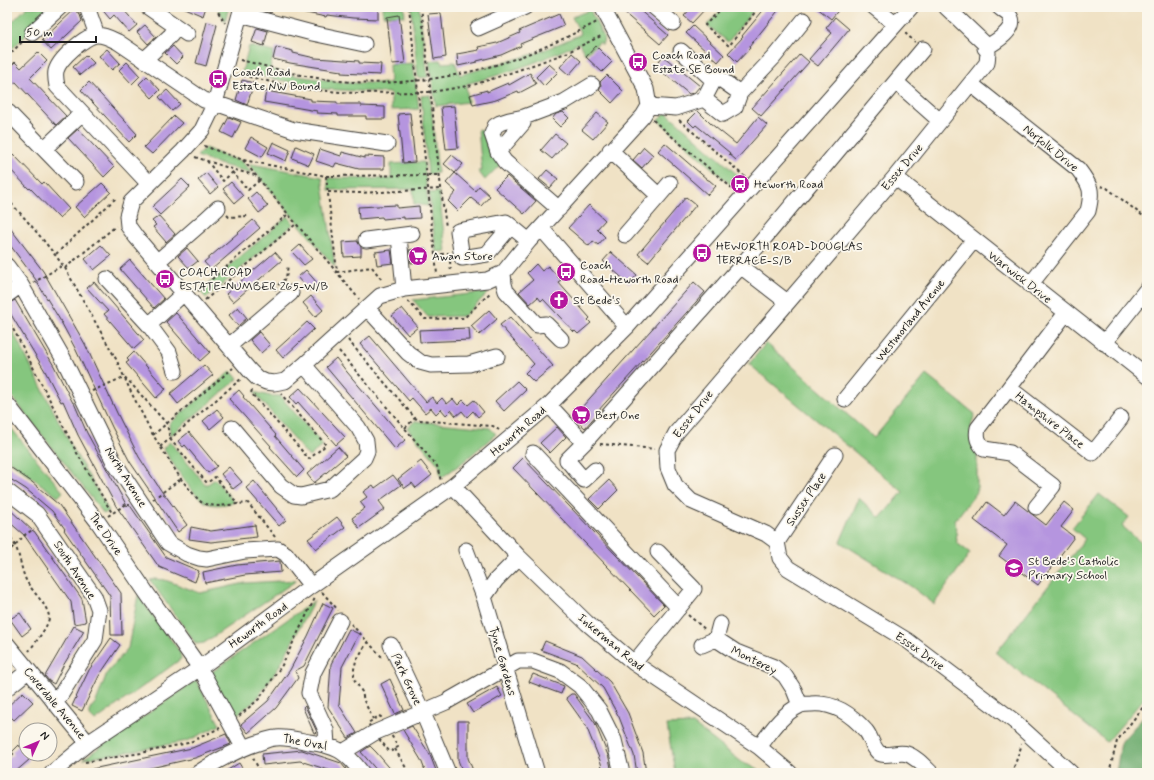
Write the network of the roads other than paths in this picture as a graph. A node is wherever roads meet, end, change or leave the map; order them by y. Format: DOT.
graph roads {
  1 [pos="60,7"];
  2 [pos="87,7"];
  3 [pos="148,7"];
  4 [pos="525,7"];
  5 [pos="602,7"];
  6 [pos="874,7"];
  7 [pos="911,7"];
  8 [pos="999,7"];
  9 [pos="660,9"];
  10 [pos="953,9"];
  11 [pos="241,11"];
  12 [pos="804,19"];
  13 [pos="673,23"];
  14 [pos="895,24"];
  15 [pos="474,29"];
  16 [pos="32,33"];
  17 [pos="96,35"];
  18 [pos="367,43"];
  19 [pos="985,48"];
  20 [pos="923,49"];
  21 [pos="681,50"];
  22 [pos="144,60"];
  23 [pos="713,80"];
  24 [pos="896,82"];
  25 [pos="971,84"];
  26 [pos="592,85"];
  27 [pos="740,93"];
  28 [pos="704,99"];
  29 [pos="215,103"];
  30 [pos="647,109"];
  31 [pos="11,110"];
  32 [pos="82,113"];
  33 [pos="940,121"];
  34 [pos="387,144"];
  35 [pos="44,149"];
  36 [pos="610,150"];
  37 [pos="894,177"];
  38 [pos="75,182"];
  39 [pos="670,183"];
  40 [pos="149,184"];
  41 [pos="659,196"];
  42 [pos="218,208"];
  43 [pos="558,209"];
  44 [pos="511,226"];
  45 [pos="541,228"];
  46 [pos="632,232"];
  47 [pos="366,240"];
  48 [pos="974,240"];
  49 [pos="529,241"];
  50 [pos="157,262"];
  51 [pos="7,266"];
  52 [pos="747,271"];
  53 [pos="503,273"];
  54 [pos="107,279"];
  55 [pos="1030,285"];
  56 [pos="23,287"];
  57 [pos="404,289"];
  58 [pos="1147,289"];
  59 [pos="7,296"];
  60 [pos="282,296"];
  61 [pos="189,300"];
  62 [pos="787,302"];
  63 [pos="366,308"];
  64 [pos="1066,313"];
  65 [pos="148,324"];
  66 [pos="628,326"];
  67 [pos="561,339"];
  68 [pos="1104,343"];
  69 [pos="229,346"];
  70 [pos="497,357"];
  71 [pos="304,365"];
  72 [pos="175,371"];
  73 [pos="1147,376"];
  74 [pos="1009,388"];
  75 [pos="845,399"];
  76 [pos="7,404"];
  77 [pos="548,405"];
  78 [pos="1121,418"];
  79 [pos="234,438"];
  80 [pos="584,443"];
  81 [pos="533,453"];
  82 [pos="835,455"];
  83 [pos="595,470"];
  84 [pos="450,488"];
  85 [pos="7,491"];
  86 [pos="1036,507"];
  87 [pos="777,542"];
  88 [pos="466,550"];
  89 [pos="658,552"];
  90 [pos="519,557"];
  91 [pos="312,585"];
  92 [pos="484,597"];
  93 [pos="679,608"];
  94 [pos="340,621"];
  95 [pos="720,624"];
  96 [pos="716,639"];
  97 [pos="7,644"];
  98 [pos="391,645"];
  99 [pos="702,646"];
  100 [pos="634,663"];
  101 [pos="24,666"];
  102 [pos="506,667"];
  103 [pos="200,668"];
  104 [pos="7,688"];
  105 [pos="55,704"];
  106 [pos="800,705"];
  107 [pos="423,713"];
  108 [pos="88,743"];
  109 [pos="327,745"];
  110 [pos="245,747"];
  111 [pos="759,747"];
  112 [pos="343,752"];
  113 [pos="52,773"];
  114 [pos="198,773"];
  115 [pos="362,773"];
  116 [pos="448,773"];
  117 [pos="536,773"];
  118 [pos="622,773"];
  119 [pos="790,773"];
  120 [pos="931,773"];
  121 [pos="1072,773"];
  1 -- 16 [label="street"];
  2 -- 17 [label="street"];
  3 -- 22 [label="street"];
  4 -- 15 [label="street"];
  5 -- 30 [label="street"];
  6 -- 14 [label="street"];
  7 -- 14 [label="street, Heworth Road"];
  8 -- 19 [label="street"];
  9 -- 13 [label="street"];
  10 -- 19 [label="street"];
  11 -- 18 [label="street"];
  11 -- 29 [label="street"];
  12 -- 27 [label="street"];
  14 -- 66 [label="street, Heworth Road"];
  17 -- 22 [label="street"];
  17 -- 32 [label="street"];
  19 -- 25 [label="street, Essex Drive"];
  20 -- 24 [label="street"];
  21 -- 23 [label="street"];
  22 -- 29 [label="street"];
  23 -- 27 [label="street"];
  23 -- 28 [label="street"];
  24 -- 33 [label="street"];
  24 -- 80 [label="street"];
  25 -- 33 [label="street, Essex Drive"];
  25 -- 55 [label="street, Norfolk Drive"];
  26 -- 43 [label="street"];
  27 -- 28 [label="street"];
  28 -- 30 [label="street"];
  29 -- 34 [label="street"];
  29 -- 40 [label="street"];
  30 -- 36 [label="street"];
  31 -- 35 [label="street"];
  32 -- 35 [label="street"];
  32 -- 40 [label="street"];
  33 -- 37 [label="street, Essex Drive"];
  35 -- 38 [label="street"];
  36 -- 41 [label="street"];
  36 -- 43 [label="street"];
  37 -- 48 [label="street, Warwick Drive"];
  37 -- 62 [label="street, Essex Drive"];
  39 -- 41 [label="street"];
  40 -- 50 [label="street"];
  41 -- 46 [label="street"];
  42 -- 50 [label="street"];
  43 -- 45 [label="street"];
  44 -- 49 [label="street"];
  45 -- 49 [label="street"];
  45 -- 66 [label="street"];
  47 -- 57 [label="street"];
  48 -- 55 [label="street, Warwick Drive"];
  48 -- 75 [label="street, Westmorland Avenue"];
  49 -- 53 [label="street"];
  50 -- 61 [label="street"];
  51 -- 56 [label="street, North Avenue"];
  52 -- 62 [label="street"];
  53 -- 57 [label="street"];
  53 -- 67 [label="street"];
  54 -- 65 [label="street"];
  55 -- 64 [label="street, Warwick Drive"];
  56 -- 59 [label="street"];
  56 -- 91 [label="street, North Avenue"];
  57 -- 63 [label="street"];
  58 -- 68 [label="street"];
  60 -- 69 [label="street"];
  61 -- 65 [label="street"];
  61 -- 69 [label="street"];
  62 -- 87 [label="street, Essex Drive"];
  63 -- 70 [label="street"];
  63 -- 71 [label="street"];
  64 -- 68 [label="street, Warwick Drive"];
  64 -- 74 [label="street, Hampshire Place"];
  65 -- 72 [label="street"];
  66 -- 77 [label="street, Heworth Road"];
  68 -- 73 [label="street, Warwick Drive"];
  69 -- 71 [label="street"];
  71 -- 79 [label="street"];
  74 -- 78 [label="street, Hampshire Place"];
  74 -- 86 [label="street"];
  76 -- 103 [label="street, The Drive"];
  77 -- 80 [label="street"];
  77 -- 84 [label="street, Heworth Road"];
  80 -- 83 [label="street"];
  81 -- 93 [label="street"];
  82 -- 87 [label="street, Sussex Place"];
  84 -- 90 [label="street, Inkerman Road"];
  84 -- 91 [label="street, Heworth Road"];
  85 -- 105 [label="street, South Avenue"];
  87 -- 121 [label="street, Essex Drive"];
  88 -- 92 [label="street, Tyne Gardens"];
  89 -- 93 [label="street"];
  90 -- 92 [label="street"];
  90 -- 100 [label="street, Inkerman Road"];
  91 -- 103 [label="street, Heworth Road"];
  92 -- 102 [label="street, Tyne Gardens"];
  93 -- 100 [label="street"];
  94 -- 109 [label="street"];
  95 -- 96 [label="street"];
  96 -- 99 [label="street"];
  96 -- 106 [label="street, Monterey"];
  97 -- 101 [label="street, Coverdale Avenue"];
  98 -- 107 [label="street, Park Grove"];
  100 -- 111 [label="street, Inkerman Road"];
  101 -- 104 [label="street"];
  101 -- 105 [label="street, Coverdale Avenue"];
  102 -- 107 [label="street"];
  102 -- 117 [label="street, Tyne Gardens"];
  102 -- 118 [label="street"];
  103 -- 108 [label="street, Heworth Road"];
  103 -- 110 [label="street, The Drive"];
  105 -- 108 [label="street, Coverdale Avenue"];
  106 -- 111 [label="street"];
  106 -- 120 [label="street"];
  107 -- 112 [label="street"];
  107 -- 116 [label="street, Park Grove"];
  108 -- 113 [label="street, Heworth Road"];
  109 -- 110 [label="street, The Oval"];
  109 -- 112 [label="street, The Oval"];
  110 -- 114 [label="street, The Oval"];
  111 -- 119 [label="street, Inkerman Road"];
  112 -- 115 [label="street, The Oval"];
}
